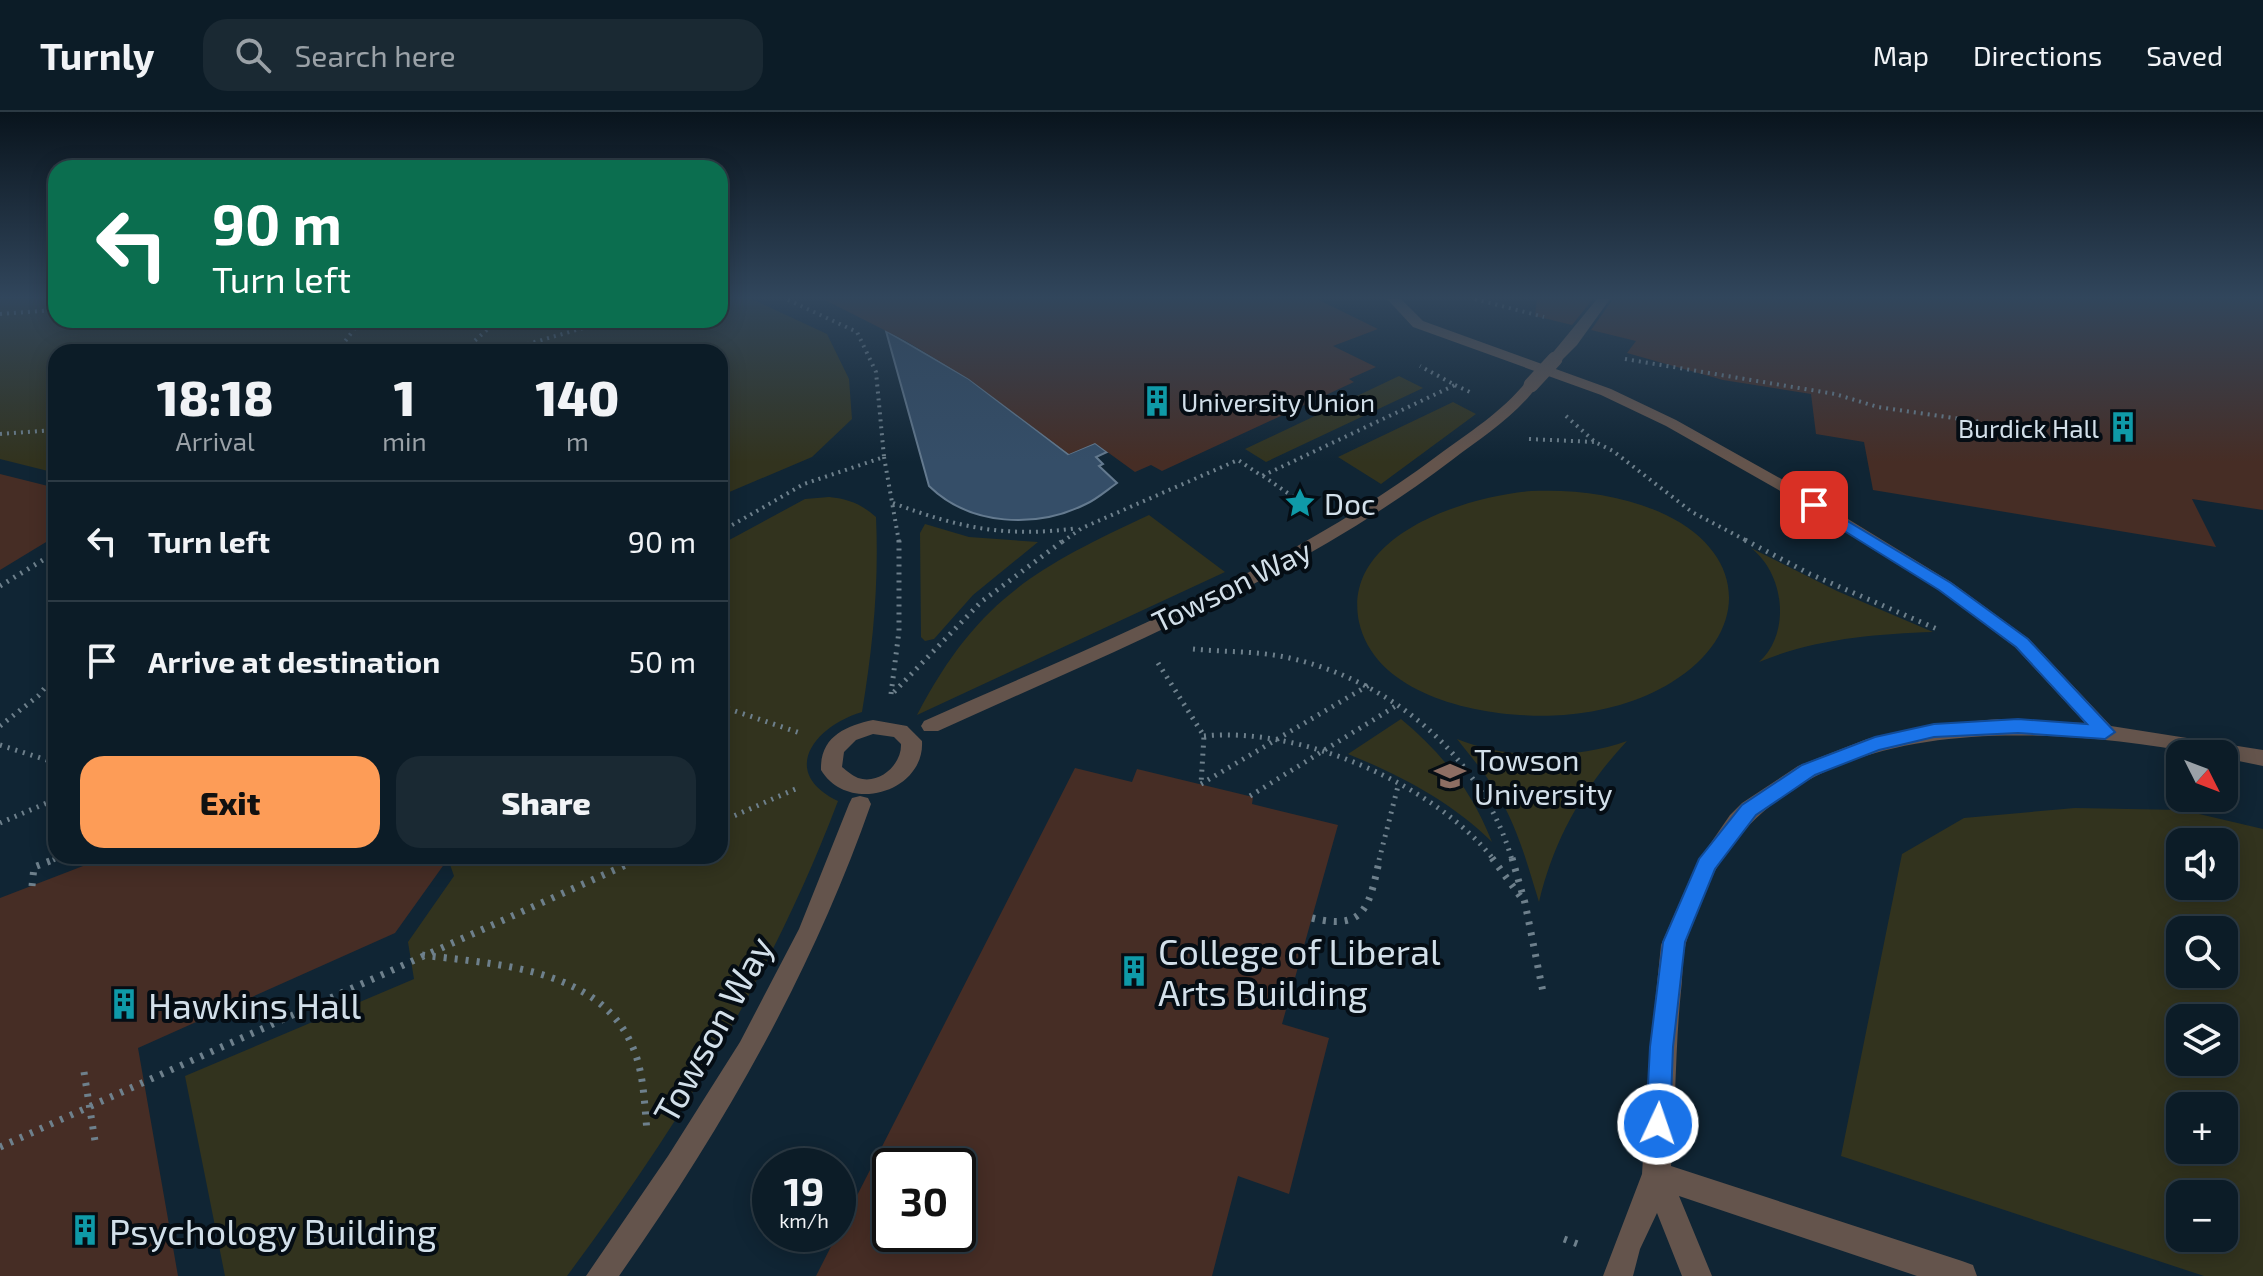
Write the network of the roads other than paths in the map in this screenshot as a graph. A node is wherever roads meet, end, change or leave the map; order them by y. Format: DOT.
graph roads {
  1 [pos="1499,353"];
  2 [pos="1561,353"];
  3 [pos="931,726"];
  4 [pos="2105,732"];
  5 [pos="2263,758"];
  6 [pos="860,804"];
  7 [pos="1656,1175"];
  8 [pos="601,1276"];
  9 [pos="1618,1276"];
  10 [pos="1697,1276"];
  11 [pos="1962,1276"];
  1 -- 4 [label="street"];
  2 -- 3 [label="street, Towson Way, bridge"];
  4 -- 5 [label="street"];
  4 -- 7 [label="street"];
  6 -- 8 [label="street, Towson Way"];
  7 -- 9 [label="street"];
  7 -- 10 [label="street"];
  7 -- 11 [label="street"];
}
